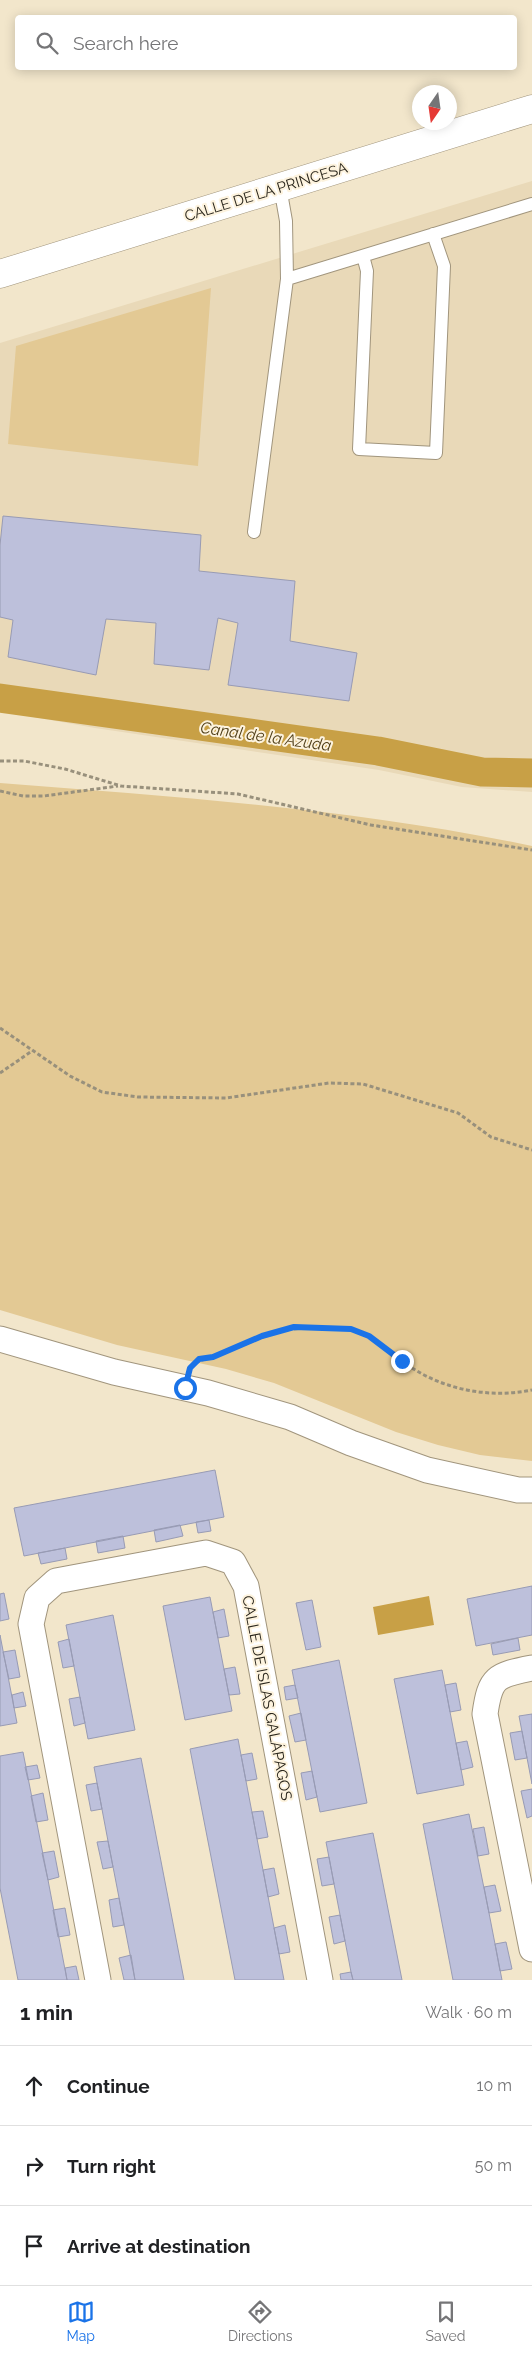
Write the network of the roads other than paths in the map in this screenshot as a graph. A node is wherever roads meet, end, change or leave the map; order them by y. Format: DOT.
graph roads {
  1 [pos="532,109"];
  2 [pos="280,187"];
  3 [pos="532,204"];
  4 [pos="433,234"];
  5 [pos="363,256"];
  6 [pos="0,274"];
  7 [pos="287,279"];
  8 [pos="254,532"];
  9 [pos="0,1339"];
  10 [pos="532,1490"];
  11 [pos="532,1668"];
  12 [pos="532,1949"];
  13 [pos="98,1980"];
  14 [pos="320,1980"];
  1 -- 2 [label="street, CALLE DE LA PRINCESA"];
  2 -- 6 [label="street, CALLE DE LA PRINCESA"];
  2 -- 7 [label="lane"];
  3 -- 4 [label="lane"];
  4 -- 5 [label="lane"];
  4 -- 5 [label="lane"];
  5 -- 7 [label="lane"];
  7 -- 8 [label="lane"];
  9 -- 10 [label="street"];
  11 -- 12 [label="street"];
  13 -- 14 [label="street, CALLE DE ISLAS GALÁPAGOS"];
}
